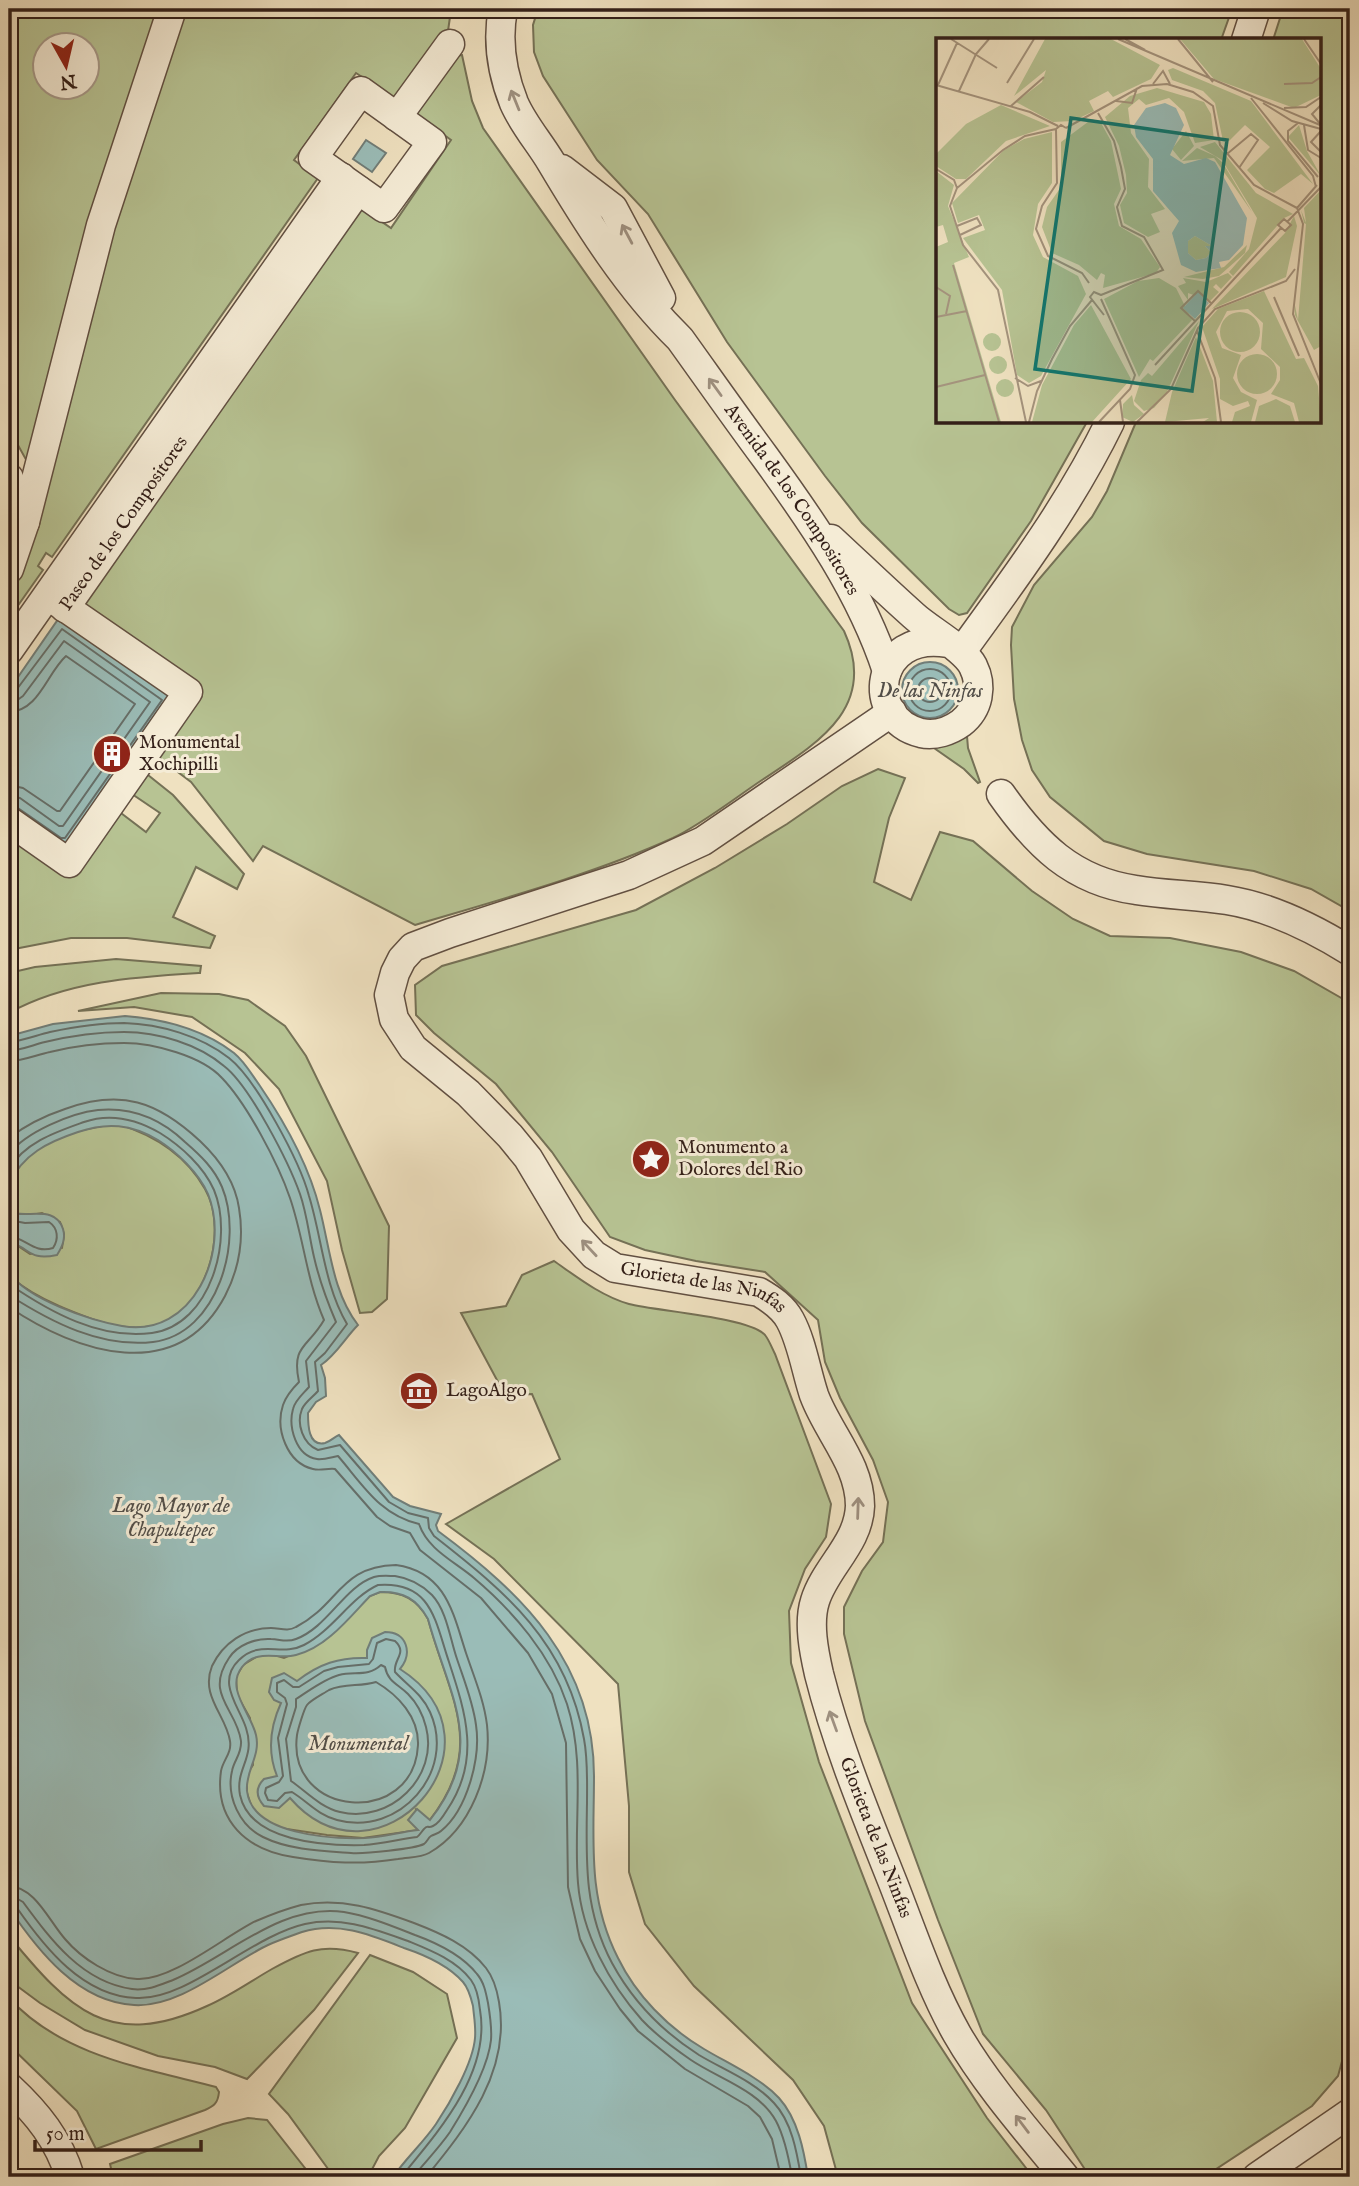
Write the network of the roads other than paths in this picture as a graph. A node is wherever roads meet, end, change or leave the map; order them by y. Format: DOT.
graph roads {
  1 [pos="172,9"];
  2 [pos="503,9"];
  3 [pos="1256,9"];
  4 [pos="1247,38"];
  5 [pos="450,44"];
  6 [pos="397,117"];
  7 [pos="349,183"];
  8 [pos="1109,424"];
  9 [pos="9,478"];
  10 [pos="25,522"];
  11 [pos="812,522"];
  12 [pos="9,569"];
  13 [pos="56,601"];
  14 [pos="955,647"];
  15 [pos="9,650"];
  16 [pos="887,671"];
  17 [pos="892,712"];
  18 [pos="1001,794"];
  19 [pos="9,821"];
  20 [pos="1350,951"];
  21 [pos="9,2087"];
  22 [pos="1350,2113"];
  23 [pos="69,2177"];
  24 [pos="1065,2177"];
  25 [pos="1257,2177"];
  1 -- 10 [label="street"];
  11 -- 2 [label="street, Avenida de los Compositores, one-way"];
  3 -- 4 [label="street"];
  5 -- 6 [label="street"];
  6 -- 7 [label="street"];
  6 -- 7 [label="street"];
  7 -- 13 [label="street, Paseo de los Compositores"];
  8 -- 14 [label="street"];
  9 -- 10 [label="street"];
  10 -- 12 [label="street"];
  11 -- 14 [label="street"];
  11 -- 16 [label="street, Avenida de los Compositores"];
  13 -- 15 [label="street, Paseo de los Compositores"];
  13 -- 19 [label="street, Paseo de los Compositores"];
  14 -- 16 [label="street"];
  14 -- 17 [label="street"];
  16 -- 17 [label="street"];
  24 -- 17 [label="street, Glorieta de las Ninfas, one-way"];
  18 -- 20 [label="street"];
  21 -- 23 [label="street"];
  22 -- 25 [label="street"];
}
